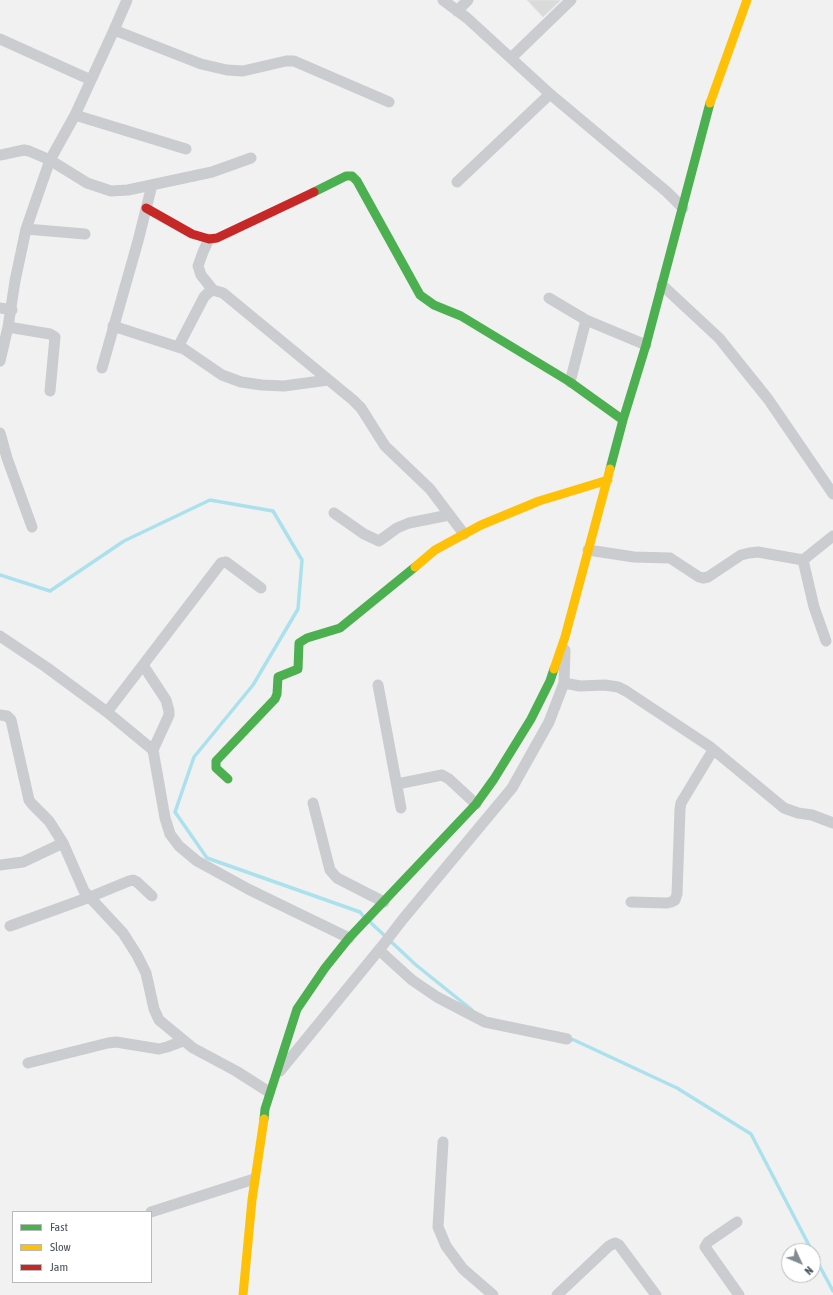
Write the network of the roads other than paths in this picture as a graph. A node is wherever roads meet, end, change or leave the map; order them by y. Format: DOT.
graph roads {
  1 [pos="127,0"];
  2 [pos="443,0"];
  3 [pos="468,0"];
  4 [pos="571,0"];
  5 [pos="747,0"];
  6 [pos="457,11"];
  7 [pos="114,30"];
  8 [pos="0,39"];
  9 [pos="511,58"];
  10 [pos="90,80"];
  11 [pos="550,94"];
  12 [pos="389,102"];
  13 [pos="75,115"];
  14 [pos="186,149"];
  15 [pos="0,155"];
  16 [pos="251,158"];
  17 [pos="50,160"];
  18 [pos="457,182"];
  19 [pos="152,185"];
  20 [pos="146,208"];
  21 [pos="683,208"];
  22 [pos="26,229"];
  23 [pos="85,234"];
  24 [pos="209,239"];
  25 [pos="662,285"];
  26 [pos="213,290"];
  27 [pos="549,298"];
  28 [pos="0,308"];
  29 [pos="12,310"];
  30 [pos="586,320"];
  31 [pos="114,326"];
  32 [pos="8,327"];
  33 [pos="646,345"];
  34 [pos="178,347"];
  35 [pos="0,360"];
  36 [pos="102,368"];
  37 [pos="328,380"];
  38 [pos="570,382"];
  39 [pos="50,391"];
  40 [pos="623,420"];
  41 [pos="0,433"];
  42 [pos="608,480"];
  43 [pos="833,494"];
  44 [pos="334,513"];
  45 [pos="449,515"];
  46 [pos="32,527"];
  47 [pos="464,534"];
  48 [pos="833,536"];
  49 [pos="588,550"];
  50 [pos="803,560"];
  51 [pos="261,588"];
  52 [pos="0,636"];
  53 [pos="565,637"];
  54 [pos="826,641"];
  55 [pos="143,665"];
  56 [pos="564,683"];
  57 [pos="378,685"];
  58 [pos="107,712"];
  59 [pos="0,715"];
  60 [pos="153,750"];
  61 [pos="713,750"];
  62 [pos="228,779"];
  63 [pos="397,784"];
  64 [pos="313,803"];
  65 [pos="476,804"];
  66 [pos="401,808"];
  67 [pos="833,823"];
  68 [pos="63,843"];
  69 [pos="0,865"];
  70 [pos="152,896"];
  71 [pos="90,897"];
  72 [pos="384,902"];
  73 [pos="631,902"];
  74 [pos="10,926"];
  75 [pos="349,938"];
  76 [pos="381,948"];
  77 [pos="567,1039"];
  78 [pos="183,1041"];
  79 [pos="28,1063"];
  80 [pos="275,1078"];
  81 [pos="269,1092"];
  82 [pos="443,1142"];
  83 [pos="254,1179"];
  84 [pos="152,1212"];
  85 [pos="737,1222"];
  86 [pos="243,1295"];
  87 [pos="493,1295"];
  88 [pos="557,1295"];
  89 [pos="656,1295"];
  90 [pos="739,1295"];
  1 -- 7 [label="street"];
  2 -- 6 [label="street"];
  3 -- 6 [label="street"];
  4 -- 9 [label="street"];
  5 -- 21 [label="street"];
  6 -- 9 [label="street"];
  7 -- 10 [label="street"];
  7 -- 12 [label="street"];
  8 -- 10 [label="street"];
  9 -- 11 [label="street"];
  10 -- 13 [label="street"];
  11 -- 18 [label="street"];
  11 -- 21 [label="street"];
  13 -- 14 [label="street"];
  13 -- 17 [label="street"];
  15 -- 17 [label="street"];
  16 -- 19 [label="street"];
  17 -- 19 [label="street"];
  17 -- 22 [label="street"];
  19 -- 20 [label="street"];
  20 -- 24 [label="street"];
  20 -- 31 [label="street"];
  21 -- 25 [label="street"];
  22 -- 23 [label="street"];
  22 -- 29 [label="street"];
  24 -- 26 [label="street"];
  24 -- 38 [label="street"];
  25 -- 33 [label="street"];
  25 -- 43 [label="street"];
  26 -- 34 [label="street"];
  26 -- 37 [label="street"];
  27 -- 30 [label="street"];
  28 -- 29 [label="street"];
  29 -- 32 [label="street"];
  30 -- 33 [label="street"];
  30 -- 38 [label="street"];
  31 -- 34 [label="street"];
  31 -- 36 [label="street"];
  32 -- 35 [label="street"];
  32 -- 39 [label="street"];
  33 -- 40 [label="street"];
  34 -- 37 [label="street"];
  37 -- 45 [label="street"];
  38 -- 40 [label="street"];
  40 -- 42 [label="street"];
  41 -- 46 [label="street"];
  42 -- 47 [label="street"];
  42 -- 49 [label="street"];
  44 -- 45 [label="street"];
  45 -- 47 [label="street"];
  47 -- 62 [label="street"];
  48 -- 50 [label="street"];
  49 -- 50 [label="street"];
  49 -- 53 [label="street"];
  50 -- 54 [label="street"];
  51 -- 55 [label="street"];
  52 -- 58 [label="street"];
  53 -- 56 [label="street"];
  53 -- 65 [label="street"];
  55 -- 58 [label="street"];
  55 -- 60 [label="street"];
  56 -- 61 [label="street"];
  56 -- 76 [label="street"];
  57 -- 63 [label="street"];
  58 -- 60 [label="street"];
  59 -- 68 [label="street"];
  60 -- 75 [label="street"];
  61 -- 67 [label="street"];
  61 -- 73 [label="street"];
  63 -- 65 [label="street"];
  63 -- 66 [label="street"];
  64 -- 72 [label="street"];
  65 -- 72 [label="street"];
  68 -- 69 [label="street"];
  68 -- 71 [label="street"];
  70 -- 71 [label="street"];
  71 -- 74 [label="street"];
  71 -- 78 [label="street"];
  72 -- 75 [label="street"];
  75 -- 80 [label="street"];
  76 -- 77 [label="street"];
  76 -- 80 [label="street"];
  78 -- 79 [label="street"];
  78 -- 81 [label="street"];
  80 -- 81 [label="street"];
  81 -- 83 [label="street"];
  82 -- 87 [label="street"];
  83 -- 84 [label="street"];
  83 -- 86 [label="street"];
  85 -- 90 [label="street"];
  88 -- 89 [label="street"];
}
